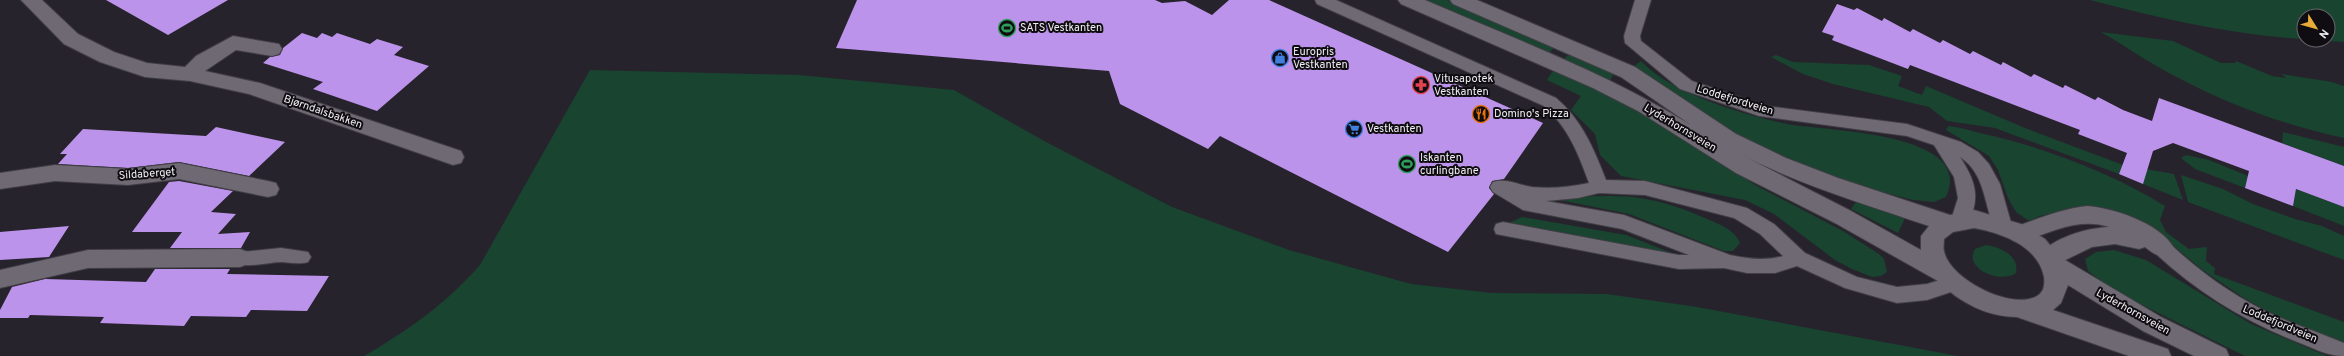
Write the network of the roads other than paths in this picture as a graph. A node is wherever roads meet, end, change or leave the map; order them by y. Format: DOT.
graph roads {
  1 [pos="31,0"];
  2 [pos="1323,0"];
  3 [pos="1408,0"];
  4 [pos="1460,0"];
  5 [pos="1643,0"];
  6 [pos="272,49"];
  7 [pos="190,74"];
  8 [pos="1942,142"];
  9 [pos="453,157"];
  10 [pos="0,181"];
  11 [pos="1599,186"];
  12 [pos="268,189"];
  13 [pos="1954,221"];
  14 [pos="1503,229"];
  15 [pos="2012,230"];
  16 [pos="2162,248"];
  17 [pos="301,257"];
  18 [pos="240,258"];
  19 [pos="1798,258"];
  20 [pos="2050,261"];
  21 [pos="1728,262"];
  22 [pos="1948,278"];
  23 [pos="0,279"];
  24 [pos="2022,309"];
  25 [pos="2344,352"];
  26 [pos="2159,356"];
  27 [pos="2217,356"];
  1 -- 7 [label="main road, Bjørndalsbakken"];
  2 -- 11 [label="lane"];
  3 -- 22 [label="main road, Lyderhornsveien"];
  4 -- 13 [label="main road, Lyderhornsveien"];
  5 -- 8 [label="lane, Loddefjordveien"];
  6 -- 7 [label="main road"];
  7 -- 9 [label="main road, Bjørndalsbakken"];
  8 -- 13 [label="lane"];
  8 -- 15 [label="lane, Loddefjordveien"];
  10 -- 12 [label="main road, Sildaberget"];
  11 -- 19 [label="lane"];
  11 -- 21 [label="lane"];
  13 -- 15 [label="main road"];
  13 -- 22 [label="main road"];
  14 -- 21 [label="lane"];
  15 -- 16 [label="main road, Loddefjordveien"];
  15 -- 20 [label="main road"];
  16 -- 20 [label="main road, Loddefjordveien"];
  16 -- 25 [label="lane, Loddefjordveien"];
  17 -- 18 [label="lane"];
  18 -- 23 [label="main road"];
  19 -- 21 [label="lane"];
  19 -- 22 [label="lane"];
  20 -- 24 [label="main road"];
  20 -- 27 [label="main road, Lyderhornsveien"];
  22 -- 24 [label="main road"];
  24 -- 26 [label="main road"];
}
